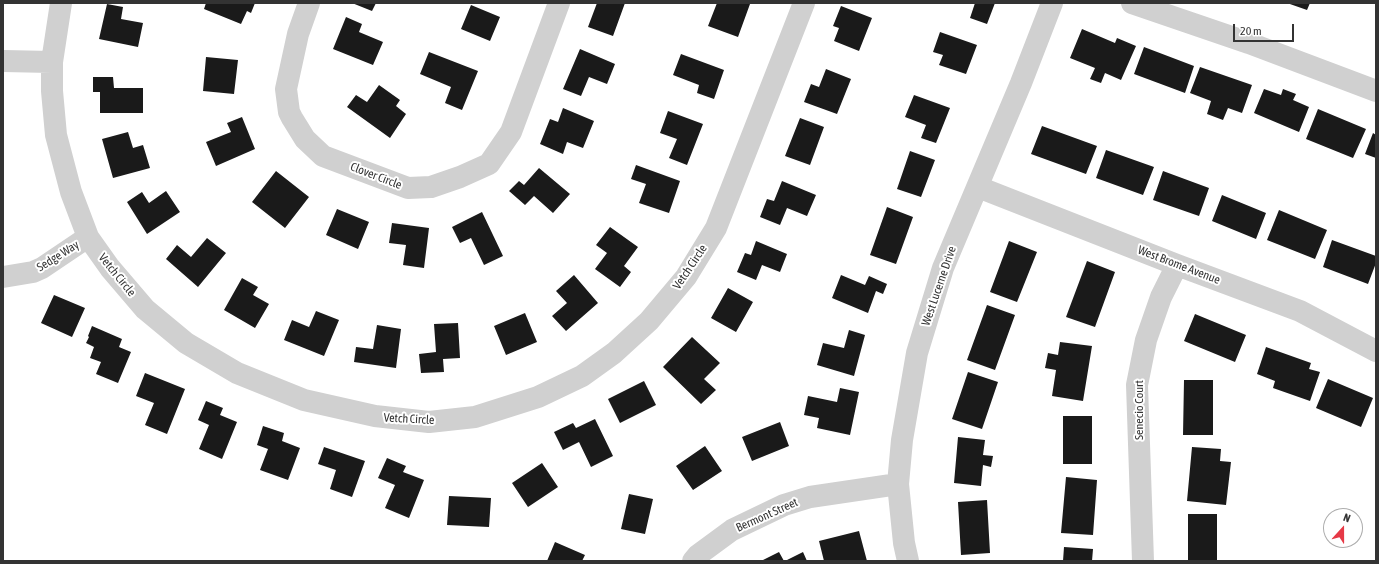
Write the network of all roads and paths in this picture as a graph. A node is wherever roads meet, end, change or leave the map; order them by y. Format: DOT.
graph roads {
  1 [pos="61,3"];
  2 [pos="309,3"];
  3 [pos="559,3"];
  4 [pos="804,3"];
  5 [pos="1052,3"];
  6 [pos="1132,3"];
  7 [pos="3,61"];
  8 [pos="52,62"];
  9 [pos="1376,91"];
  10 [pos="978,187"];
  11 [pos="88,237"];
  12 [pos="1177,266"];
  13 [pos="3,277"];
  14 [pos="1376,352"];
  15 [pos="898,484"];
  16 [pos="693,561"];
  17 [pos="908,561"];
  18 [pos="1143,561"];
  1 -- 8 [label="street, Vetch Circle"];
  2 -- 3 [label="street, Clover Circle"];
  4 -- 11 [label="street, Vetch Circle"];
  5 -- 10 [label="street, West Lucerne Drive"];
  6 -- 9 [label="street"];
  7 -- 8 [label="street"];
  8 -- 11 [label="street, Vetch Circle"];
  10 -- 12 [label="street, West Brome Avenue"];
  10 -- 15 [label="street, West Lucerne Drive"];
  11 -- 13 [label="street, Sedge Way"];
  12 -- 14 [label="street, West Brome Avenue"];
  12 -- 18 [label="street, Senecio Court"];
  15 -- 16 [label="street, Bermont Street"];
  15 -- 17 [label="street, West Lucerne Drive"];
}
